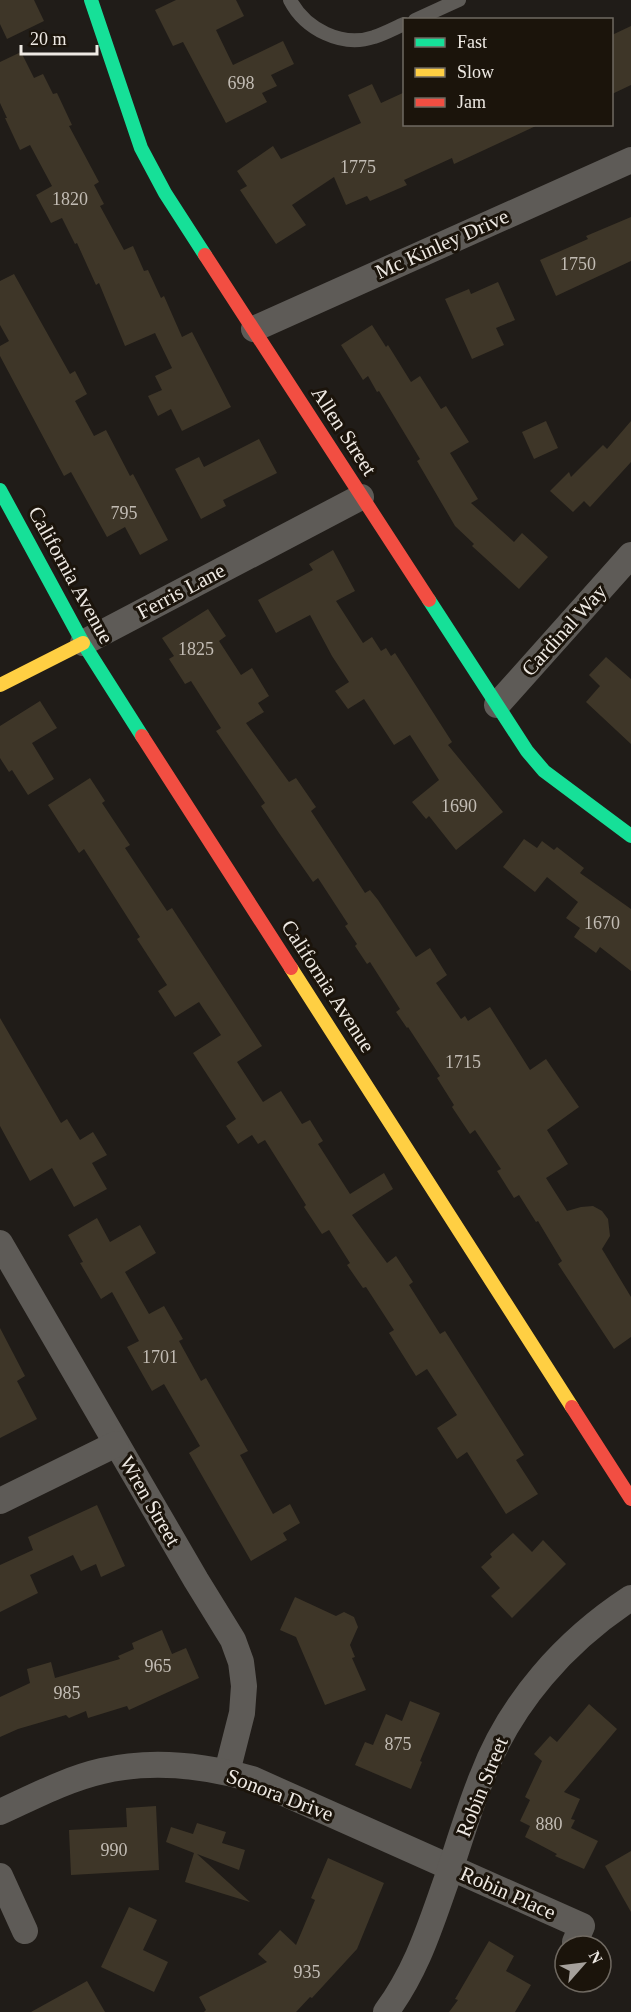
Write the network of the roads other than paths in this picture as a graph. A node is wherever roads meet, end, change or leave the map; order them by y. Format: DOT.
graph roads {
  1 [pos="91,0"];
  2 [pos="290,0"];
  3 [pos="459,0"];
  4 [pos="419,18"];
  5 [pos="403,25"];
  6 [pos="631,159"];
  7 [pos="254,329"];
  8 [pos="0,490"];
  9 [pos="361,497"];
  10 [pos="631,555"];
  11 [pos="83,643"];
  12 [pos="0,685"];
  13 [pos="497,705"];
  14 [pos="631,836"];
  15 [pos="0,1243"];
  16 [pos="116,1444"];
  17 [pos="631,1499"];
  18 [pos="0,1501"];
  19 [pos="631,1598"];
  20 [pos="227,1772"];
  21 [pos="0,1812"];
  22 [pos="451,1867"];
  23 [pos="0,1876"];
  24 [pos="25,1931"];
  25 [pos="578,1934"];
  26 [pos="386,2012"];
  1 -- 7 [label="street, Allen Street"];
  2 -- 5 [label="lane"];
  3 -- 4 [label="lane"];
  6 -- 7 [label="street, Mc Kinley Drive"];
  7 -- 9 [label="street, Allen Street"];
  8 -- 11 [label="street, California Avenue"];
  9 -- 11 [label="street, Ferris Lane"];
  9 -- 13 [label="street, Allen Street"];
  10 -- 13 [label="street, Cardinal Way"];
  11 -- 12 [label="street, Ferris Lane"];
  11 -- 17 [label="street, California Avenue"];
  13 -- 14 [label="street, Allen Street"];
  15 -- 16 [label="street, Wren Street"];
  16 -- 18 [label="street"];
  16 -- 20 [label="street, Wren Street"];
  19 -- 22 [label="street, Robin Street"];
  20 -- 21 [label="street, Sonora Drive"];
  20 -- 22 [label="street, Sonora Drive"];
  22 -- 25 [label="street, Robin Place"];
  22 -- 26 [label="street, Robin Street"];
  23 -- 24 [label="street"];
}
